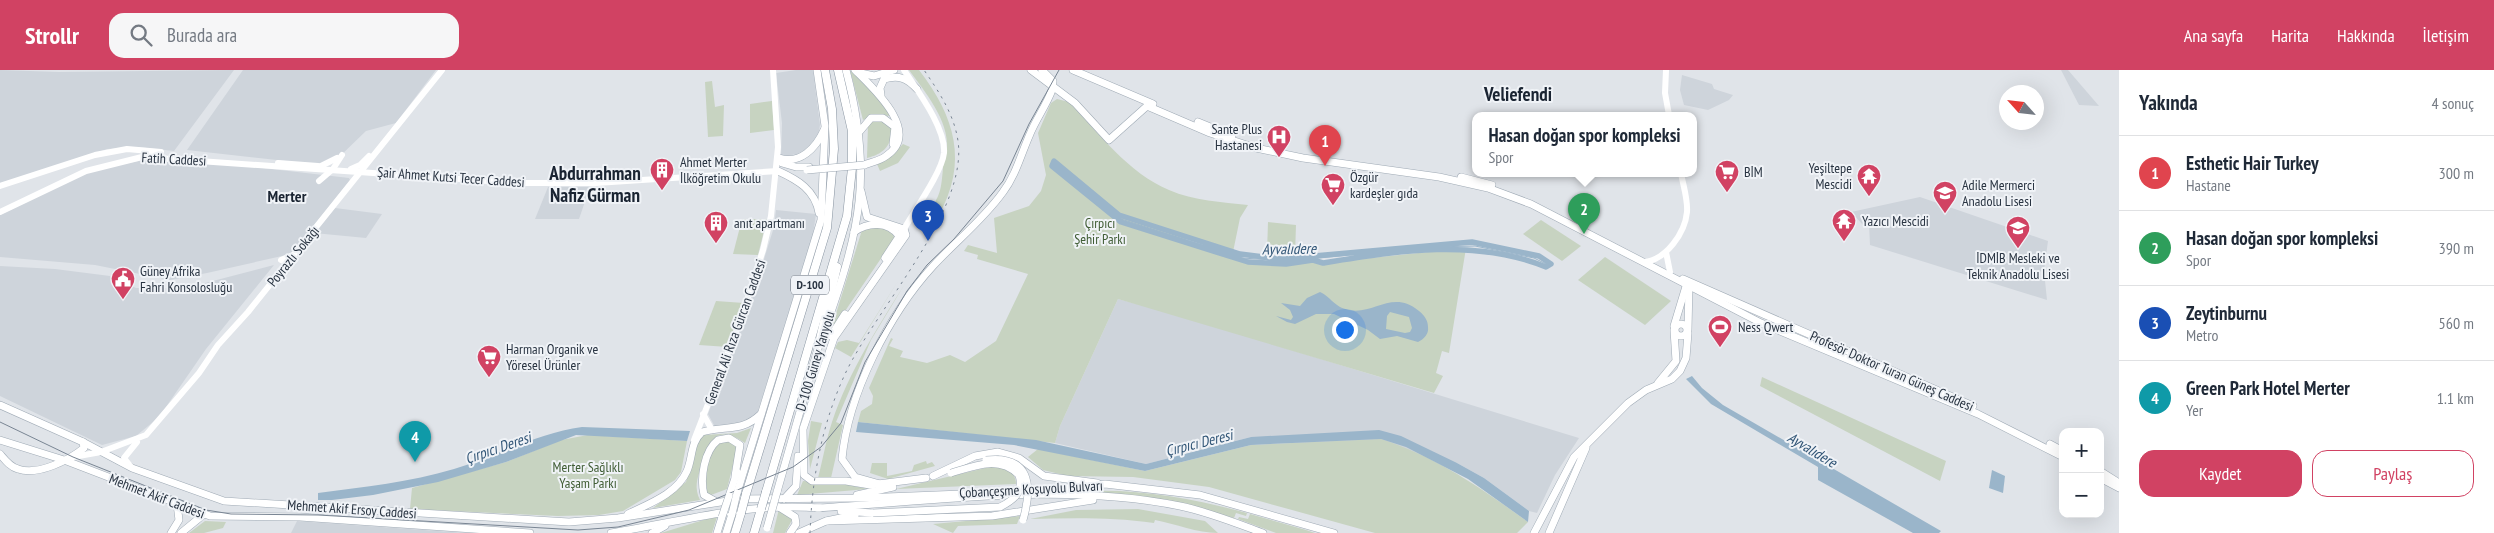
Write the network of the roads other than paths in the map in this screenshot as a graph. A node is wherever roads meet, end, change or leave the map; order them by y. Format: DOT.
graph roads {
  1 [pos="442,70"];
  2 [pos="773,70"];
  3 [pos="816,70"];
  4 [pos="825,70"];
  5 [pos="838,70"];
  6 [pos="846,70"];
  7 [pos="894,70"];
  8 [pos="904,70"];
  9 [pos="1031,70"];
  10 [pos="1042,70"];
  11 [pos="1072,70"];
  12 [pos="1666,70"];
  13 [pos="856,71"];
  14 [pos="1053,87"];
  15 [pos="917,89"];
  16 [pos="1066,97"];
  17 [pos="882,98"];
  18 [pos="1046,102"];
  19 [pos="1668,112"];
  20 [pos="825,126"];
  21 [pos="386,130"];
  22 [pos="860,132"];
  23 [pos="342,155"];
  24 [pos="779,158"];
  25 [pos="864,163"];
  26 [pos="321,166"];
  27 [pos="808,168"];
  28 [pos="331,169"];
  29 [pos="348,170"];
  30 [pos="362,171"];
  31 [pos="778,171"];
  32 [pos="1682,177"];
  33 [pos="319,181"];
  34 [pos="354,181"];
  35 [pos="0,186"];
  36 [pos="861,191"];
  37 [pos="0,212"];
  38 [pos="821,220"];
  39 [pos="854,232"];
  40 [pos="902,232"];
  41 [pos="839,245"];
  42 [pos="1666,252"];
  43 [pos="1643,262"];
  44 [pos="1652,263"];
  45 [pos="1669,274"];
  46 [pos="1688,285"];
  47 [pos="1701,293"];
  48 [pos="1685,303"];
  49 [pos="1674,328"];
  50 [pos="1688,332"];
  51 [pos="819,343"];
  52 [pos="1656,385"];
  53 [pos="0,405"];
  54 [pos="763,412"];
  55 [pos="703,414"];
  56 [pos="712,430"];
  57 [pos="141,438"];
  58 [pos="0,440"];
  59 [pos="694,440"];
  60 [pos="83,442"];
  61 [pos="1587,445"];
  62 [pos="2059,449"];
  63 [pos="101,452"];
  64 [pos="0,454"];
  65 [pos="2059,455"];
  66 [pos="73,457"];
  67 [pos="64,460"];
  68 [pos="132,468"];
  69 [pos="951,472"];
  70 [pos="2103,473"];
  71 [pos="735,476"];
  72 [pos="930,477"];
  73 [pos="2104,480"];
  74 [pos="2119,483"];
  75 [pos="880,484"];
  76 [pos="1105,484"];
  77 [pos="2119,488"];
  78 [pos="734,496"];
  79 [pos="845,498"];
  80 [pos="1119,498"];
  81 [pos="784,499"];
  82 [pos="177,504"];
  83 [pos="776,506"];
  84 [pos="817,508"];
  85 [pos="736,513"];
  86 [pos="873,513"];
  87 [pos="203,515"];
  88 [pos="618,518"];
  89 [pos="676,520"];
  90 [pos="1023,520"];
  91 [pos="827,521"];
  92 [pos="766,531"];
  93 [pos="171,533"];
  94 [pos="181,533"];
  95 [pos="530,533"];
  96 [pos="611,533"];
  97 [pos="652,533"];
  98 [pos="718,533"];
  99 [pos="726,533"];
  100 [pos="734,533"];
  101 [pos="754,533"];
  102 [pos="790,533"];
  103 [pos="799,533"];
  104 [pos="1263,533"];
  105 [pos="1334,533"];
  106 [pos="1534,533"];
  107 [pos="1549,533"];
  1 -- 30 [label="main road, Poyrazlı Sokağı"];
  2 -- 24 [label="main road, General Ali Rıza Gürcan Caddesi"];
  3 -- 20 [label="main road"];
  4 -- 78 [label="highway, D-100"];
  5 -- 41 [label="highway, D-100"];
  6 -- 22 [label="main road, D-100 Güney Yanyolu"];
  7 -- 13 [label="main road"];
  8 -- 15 [label="main road"];
  9 -- 14 [label="main road"];
  10 -- 14 [label="main road"];
  11 -- 44 [label="main road, Profesör Doktor Turan Güneş Caddesi"];
  12 -- 19 [label="main road"];
  13 -- 17 [label="main road"];
  14 -- 16 [label="main road"];
  14 -- 18 [label="main road"];
  15 -- 17 [label="main road"];
  15 -- 40 [label="main road"];
  16 -- 18 [label="main road"];
  16 -- 43 [label="main road, Profesör Doktor Turan Güneş Caddesi"];
  17 -- 25 [label="main road"];
  18 -- 75 [label="main road"];
  20 -- 24 [label="main road"];
  20 -- 38 [label="main road"];
  21 -- 29 [label="main road"];
  22 -- 25 [label="main road"];
  22 -- 36 [label="main road, D-100 Güney Yanyolu"];
  23 -- 26 [label="main road"];
  23 -- 28 [label="main road"];
  24 -- 27 [label="main road"];
  24 -- 31 [label="main road, General Ali Rıza Gürcan Caddesi"];
  25 -- 27 [label="main road, bridge"];
  26 -- 28 [label="main road, Fatih Caddesi"];
  26 -- 35 [label="main road, Fatih Caddesi"];
  27 -- 31 [label="main road"];
  28 -- 29 [label="main road, Fatih Caddesi"];
  28 -- 33 [label="main road"];
  28 -- 37 [label="main road, Fatih Caddesi"];
  29 -- 30 [label="main road, Fatih Caddesi"];
  29 -- 34 [label="main road"];
  30 -- 31 [label="main road, Şair Ahmet Kutsi Tecer Caddesi"];
  30 -- 34 [label="main road, Poyrazlı Sokağı"];
  31 -- 38 [label="main road"];
  31 -- 55 [label="main road, General Ali Rıza Gürcan Caddesi"];
  32 -- 42 [label="main road"];
  34 -- 57 [label="main road, Poyrazlı Sokağı"];
  36 -- 39 [label="main road, D-100 Güney Yanyolu"];
  36 -- 40 [label="main road"];
  38 -- 54 [label="main road"];
  39 -- 40 [label="main road"];
  39 -- 51 [label="main road, D-100 Güney Yanyolu"];
  40 -- 75 [label="main road"];
  40 -- 81 [label="main road"];
  41 -- 51 [label="highway"];
  41 -- 101 [label="highway, D-100, bridge"];
  42 -- 44 [label="main road"];
  42 -- 45 [label="main road"];
  43 -- 44 [label="main road"];
  43 -- 45 [label="main road, Profesör Doktor Turan Güneş Caddesi"];
  44 -- 45 [label="main road, Profesör Doktor Turan Güneş Caddesi"];
  45 -- 46 [label="main road, Profesör Doktor Turan Güneş Caddesi"];
  45 -- 48 [label="main road"];
  46 -- 47 [label="main road, Profesör Doktor Turan Güneş Caddesi"];
  46 -- 48 [label="main road"];
  46 -- 62 [label="main road, Profesör Doktor Turan Güneş Caddesi"];
  47 -- 48 [label="main road"];
  47 -- 65 [label="main road, Profesör Doktor Turan Güneş Caddesi"];
  48 -- 49 [label="main road"];
  48 -- 50 [label="main road"];
  49 -- 50 [label="main road"];
  49 -- 52 [label="main road"];
  50 -- 52 [label="main road"];
  51 -- 92 [label="main road, D-100 Güney Yanyolu, bridge"];
  52 -- 61 [label="main road"];
  53 -- 60 [label="main road, Mehmet Akif Ersoy Caddesi"];
  54 -- 56 [label="main road"];
  54 -- 71 [label="main road"];
  54 -- 78 [label="main road"];
  55 -- 56 [label="main road"];
  55 -- 59 [label="main road"];
  56 -- 59 [label="main road"];
  57 -- 63 [label="main road, Poyrazlı Sokağı"];
  57 -- 68 [label="main road, Poyrazlı Sokağı"];
  58 -- 67 [label="main road, Mehmet Akif Caddesi"];
  59 -- 88 [label="main road"];
  60 -- 63 [label="main road, Mehmet Akif Ersoy Caddesi"];
  60 -- 66 [label="main road"];
  61 -- 106 [label="main road"];
  61 -- 107 [label="main road"];
  63 -- 66 [label="main road, Poyrazlı Sokağı"];
  63 -- 68 [label="main road, Mehmet Akif Ersoy Caddesi"];
  64 -- 67 [label="main road"];
  66 -- 67 [label="main road"];
  67 -- 82 [label="main road, Mehmet Akif Caddesi"];
  68 -- 88 [label="main road, Mehmet Akif Ersoy Caddesi"];
  69 -- 72 [label="main road"];
  69 -- 86 [label="main road, bridge"];
  69 -- 90 [label="main road, bridge"];
  70 -- 74 [label="main road"];
  71 -- 78 [label="main road"];
  71 -- 78 [label="main road"];
  72 -- 75 [label="main road"];
  72 -- 76 [label="main road"];
  72 -- 79 [label="main road"];
  73 -- 77 [label="main road"];
  76 -- 79 [label="main road, Çobançeşme Koşuyolu Bulvarı"];
  76 -- 105 [label="main road, Çobançeşme Koşuyolu Bulvarı"];
  78 -- 81 [label="main road, Çobançeşme Koşuyolu Bulvarı"];
  78 -- 85 [label="highway, D-100, bridge"];
  78 -- 88 [label="main road, Mehmet Akif Ersoy Caddesi"];
  78 -- 98 [label="main road, bridge"];
  79 -- 81 [label="main road, Çobançeşme Koşuyolu Bulvarı"];
  80 -- 84 [label="main road, Çobançeşme Koşuyolu Bulvarı"];
  80 -- 91 [label="main road"];
  80 -- 104 [label="main road, Çobançeşme Koşuyolu Bulvarı"];
  82 -- 87 [label="main road, Mehmet Akif Caddesi"];
  82 -- 93 [label="main road"];
  83 -- 84 [label="main road"];
  83 -- 89 [label="main road"];
  83 -- 102 [label="main road"];
  84 -- 86 [label="main road"];
  85 -- 99 [label="main road"];
  85 -- 100 [label="highway, D-100"];
  86 -- 91 [label="main road"];
  87 -- 94 [label="main road"];
  87 -- 95 [label="main road, Mehmet Akif Caddesi"];
  89 -- 96 [label="main road"];
  89 -- 97 [label="main road"];
  91 -- 103 [label="main road"];
}
